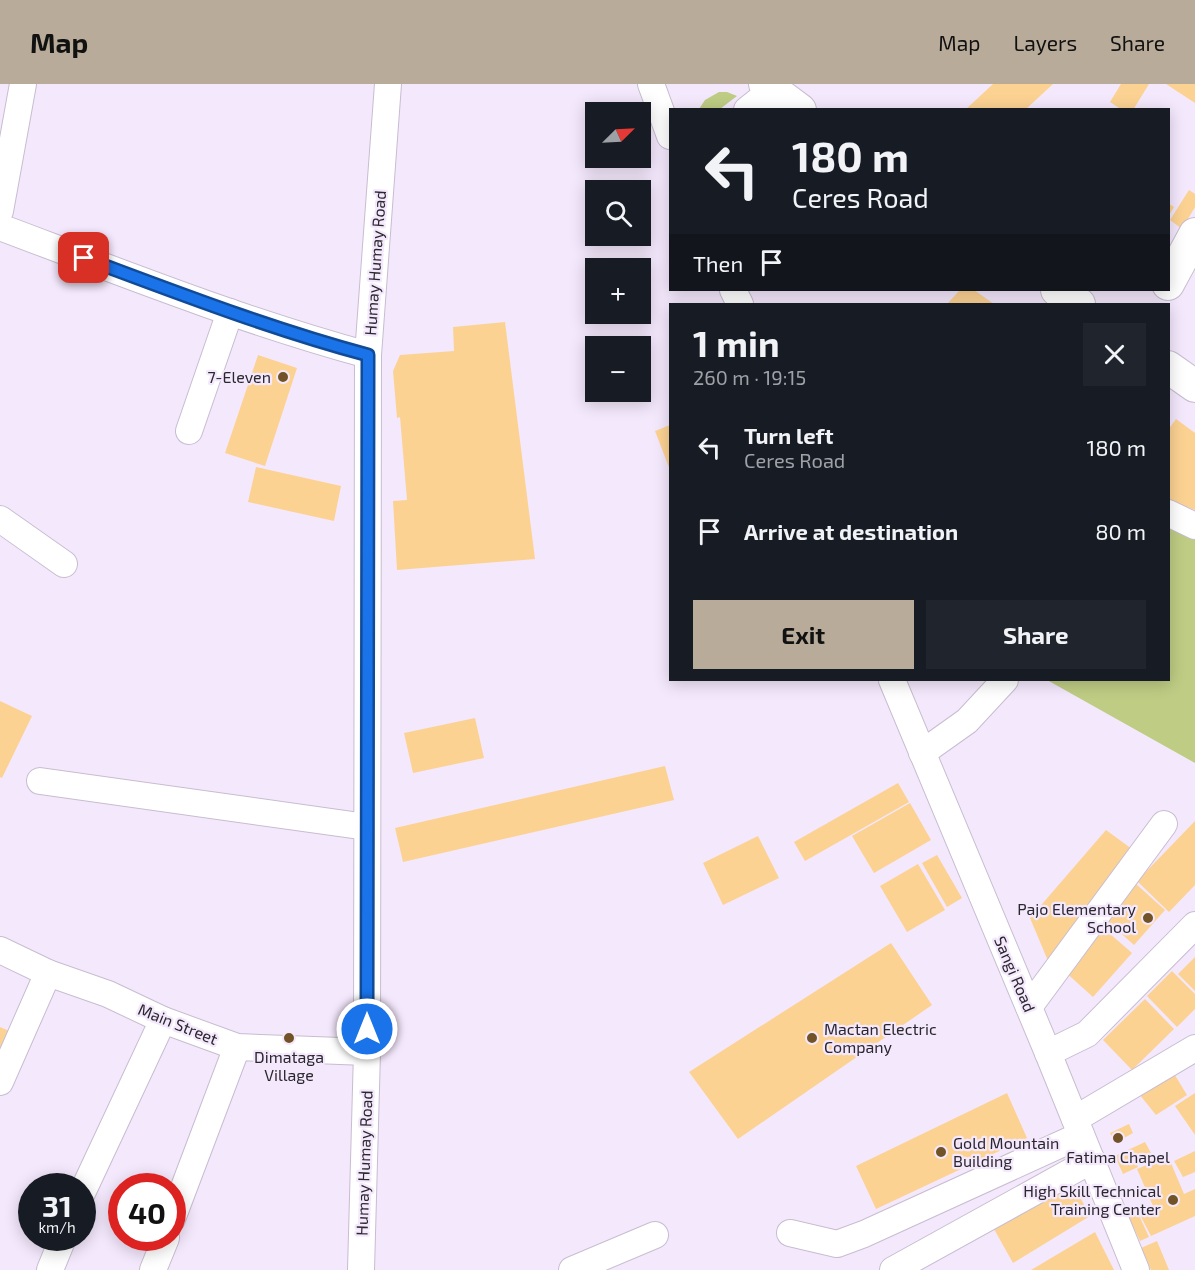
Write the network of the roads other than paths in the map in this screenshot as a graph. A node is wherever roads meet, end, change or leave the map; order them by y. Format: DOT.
graph roads {
  1 [pos="23,84"];
  2 [pos="388,84"];
  3 [pos="651,84"];
  4 [pos="769,87"];
  5 [pos="749,108"];
  6 [pos="797,108"];
  7 [pos="669,133"];
  8 [pos="0,211"];
  9 [pos="0,227"];
  10 [pos="1195,234"];
  11 [pos="1170,280"];
  12 [pos="1059,291"];
  13 [pos="1077,303"];
  14 [pos="230,312"];
  15 [pos="368,355"];
  16 [pos="1170,368"];
  17 [pos="1195,386"];
  18 [pos="189,431"];
  19 [pos="1170,514"];
  20 [pos="0,519"];
  21 [pos="1195,526"];
  22 [pos="64,564"];
  23 [pos="892,681"];
  24 [pos="1004,681"];
  25 [pos="922,753"];
  26 [pos="40,781"];
  27 [pos="1164,824"];
  28 [pos="367,827"];
  29 [pos="1195,925"];
  30 [pos="0,950"];
  31 [pos="48,973"];
  32 [pos="1029,1006"];
  33 [pos="163,1020"];
  34 [pos="237,1047"];
  35 [pos="1194,1051"];
  36 [pos="367,1052"];
  37 [pos="1048,1053"];
  38 [pos="0,1082"];
  39 [pos="1078,1127"];
  40 [pos="1092,1160"];
  41 [pos="91,1173"];
  42 [pos="186,1182"];
  43 [pos="790,1233"];
  44 [pos="656,1235"];
  45 [pos="58,1251"];
  46 [pos="161,1251"];
  47 [pos="50,1270"];
  48 [pos="153,1270"];
  49 [pos="361,1270"];
  50 [pos="572,1270"];
  51 [pos="893,1270"];
  52 [pos="1136,1270"];
  1 -- 8 [label="street"];
  2 -- 15 [label="street, Humay Humay Road"];
  3 -- 7 [label="street"];
  4 -- 5 [label="street"];
  4 -- 6 [label="main road"];
  9 -- 14 [label="street"];
  10 -- 11 [label="main road"];
  12 -- 13 [label="main road"];
  14 -- 15 [label="street"];
  14 -- 18 [label="street"];
  15 -- 28 [label="street, Humay Humay Road"];
  16 -- 17 [label="main road"];
  19 -- 21 [label="street"];
  20 -- 22 [label="street"];
  23 -- 25 [label="street, Sangi Road"];
  24 -- 25 [label="street"];
  25 -- 32 [label="street, Sangi Road"];
  26 -- 28 [label="street"];
  27 -- 32 [label="street"];
  28 -- 36 [label="street, Humay Humay Road"];
  29 -- 37 [label="street"];
  30 -- 31 [label="street, Main Street"];
  31 -- 33 [label="street, Main Street"];
  31 -- 38 [label="street"];
  32 -- 37 [label="street, Sangi Road"];
  33 -- 34 [label="street, Main Street"];
  33 -- 41 [label="street"];
  34 -- 36 [label="street, Main Street"];
  34 -- 42 [label="street"];
  35 -- 39 [label="street"];
  36 -- 49 [label="street, Humay Humay Road"];
  37 -- 39 [label="street, Sangi Road"];
  39 -- 40 [label="street, Sangi Road"];
  39 -- 43 [label="street"];
  40 -- 51 [label="street"];
  40 -- 52 [label="street, Sangi Road"];
  44 -- 50 [label="street"];
  45 -- 47 [label="street"];
  46 -- 48 [label="street"];
}
